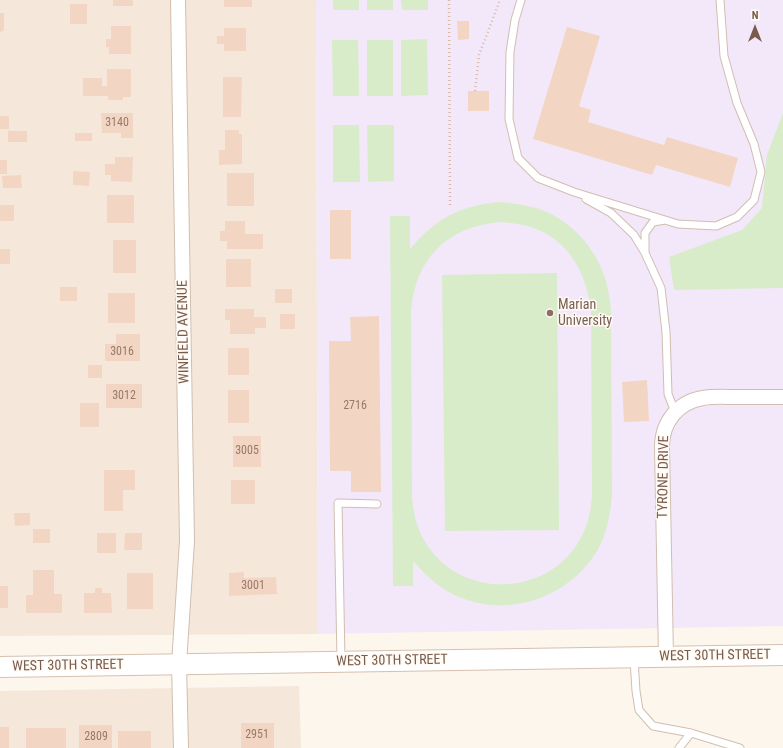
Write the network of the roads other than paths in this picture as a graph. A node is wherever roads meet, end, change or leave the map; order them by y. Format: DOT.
graph roads {
  1 [pos="178,0"];
  2 [pos="521,0"];
  3 [pos="720,0"];
  4 [pos="574,192"];
  5 [pos="665,220"];
  6 [pos="645,253"];
  7 [pos="783,397"];
  8 [pos="675,412"];
  9 [pos="377,504"];
  10 [pos="783,655"];
  11 [pos="634,657"];
  12 [pos="666,657"];
  13 [pos="341,662"];
  14 [pos="179,664"];
  15 [pos="0,667"];
  16 [pos="691,733"];
  17 [pos="181,748"];
  18 [pos="678,748"];
  19 [pos="740,748"];
  1 -- 14 [label="street, WINFIELD AVENUE"];
  2 -- 4 [label="lane"];
  3 -- 5 [label="lane"];
  4 -- 5 [label="lane"];
  4 -- 6 [label="lane"];
  5 -- 6 [label="lane"];
  6 -- 8 [label="lane"];
  7 -- 8 [label="street, TYRONE DRIVE"];
  8 -- 12 [label="street, TYRONE DRIVE"];
  9 -- 13 [label="lane"];
  10 -- 12 [label="main road, WEST 30TH STREET"];
  11 -- 12 [label="main road, WEST 30TH STREET"];
  11 -- 13 [label="main road, WEST 30TH STREET"];
  11 -- 16 [label="lane"];
  13 -- 14 [label="main road, WEST 30TH STREET"];
  14 -- 15 [label="main road, WEST 30TH STREET"];
  14 -- 17 [label="street, WINFIELD AVENUE"];
  16 -- 18 [label="lane"];
  16 -- 19 [label="lane"];
}
